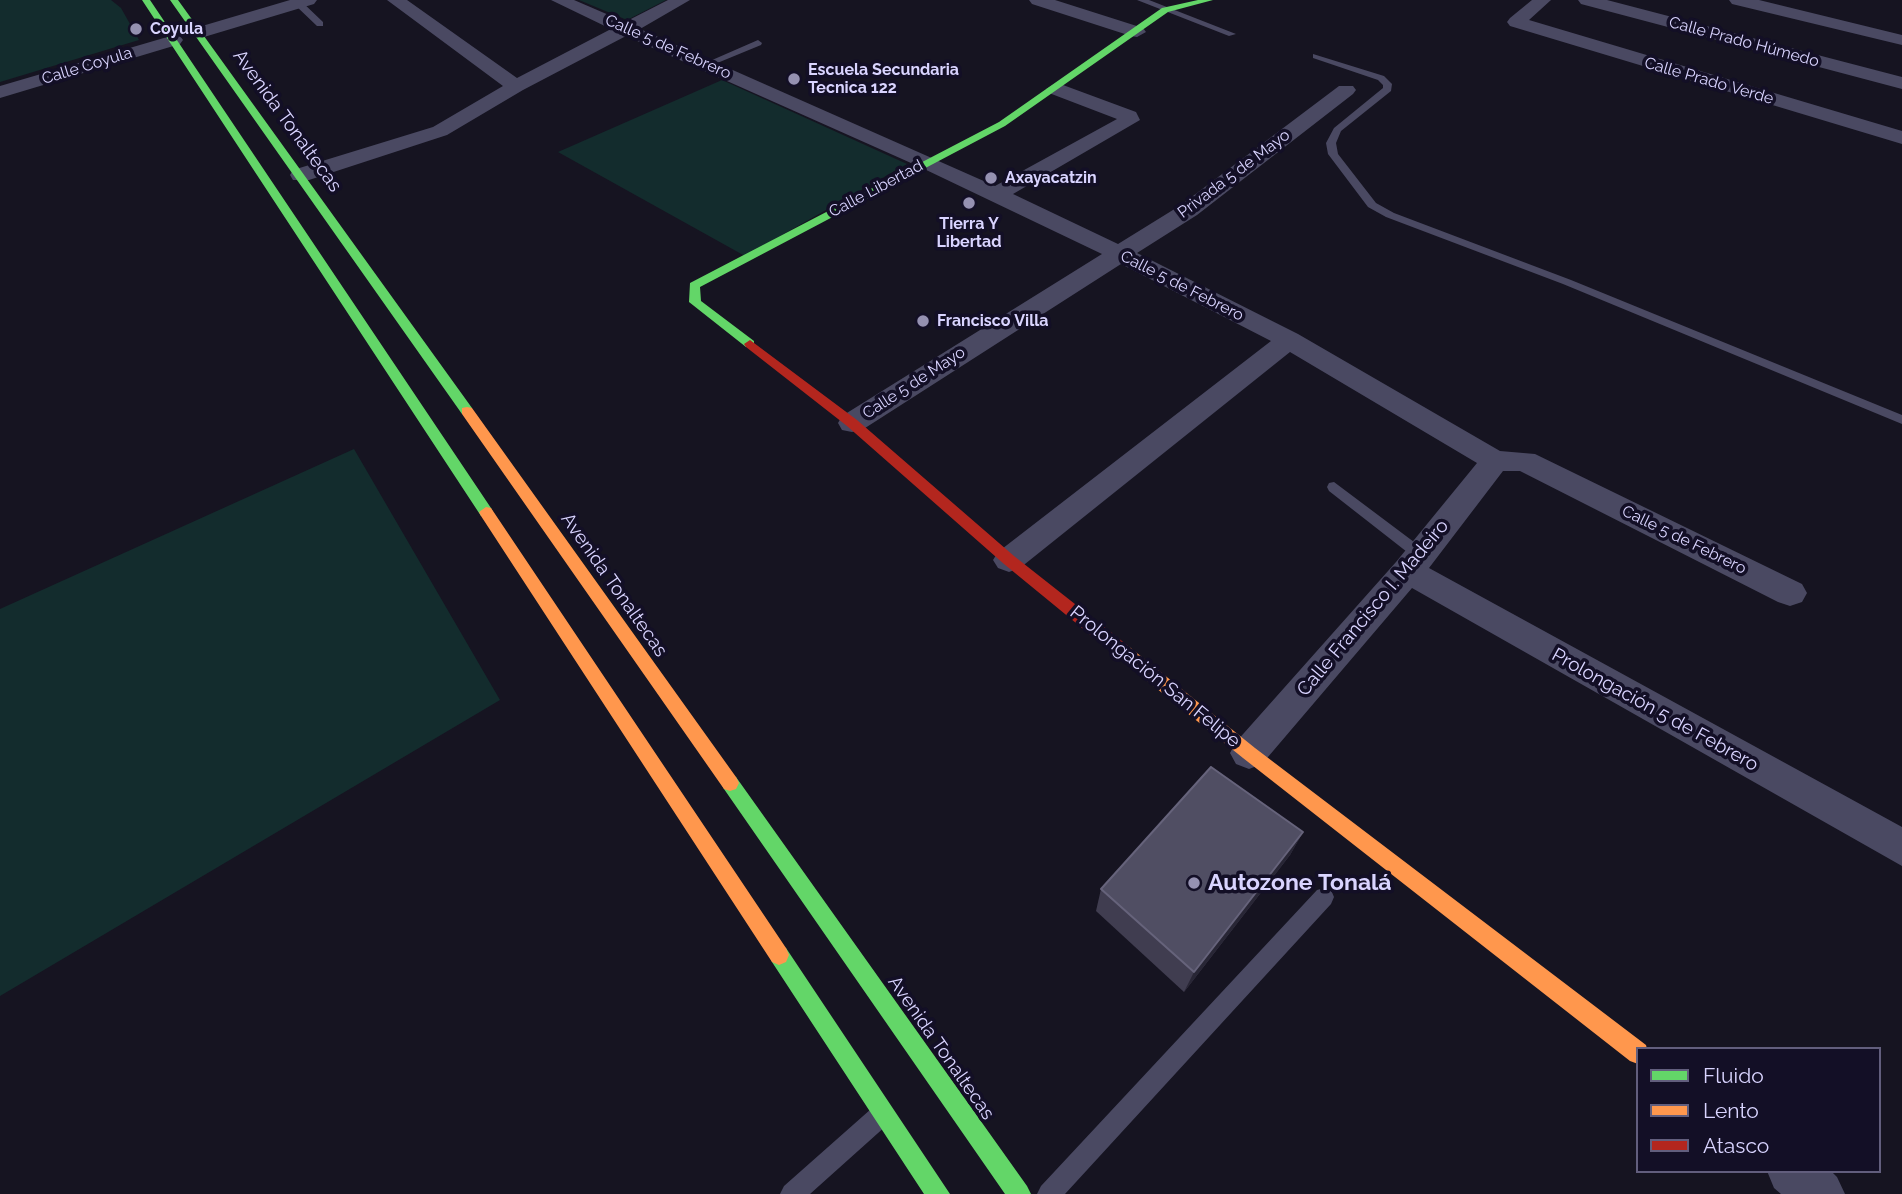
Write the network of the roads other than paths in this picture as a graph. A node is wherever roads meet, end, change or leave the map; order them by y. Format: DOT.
graph roads {
  1 [pos="146,0"];
  2 [pos="174,0"];
  3 [pos="396,0"];
  4 [pos="560,0"];
  5 [pos="681,0"];
  6 [pos="1038,0"];
  7 [pos="1141,0"];
  8 [pos="1209,0"];
  9 [pos="1542,0"];
  10 [pos="1587,0"];
  11 [pos="1738,0"];
  12 [pos="1765,0"];
  13 [pos="303,1"];
  14 [pos="263,6"];
  15 [pos="1164,10"];
  16 [pos="320,24"];
  17 [pos="628,29"];
  18 [pos="1138,32"];
  19 [pos="198,33"];
  20 [pos="1902,33"];
  21 [pos="1232,34"];
  22 [pos="174,40"];
  23 [pos="1902,40"];
  24 [pos="758,43"];
  25 [pos="1315,56"];
  26 [pos="707,64"];
  27 [pos="1902,83"];
  28 [pos="516,86"];
  29 [pos="1056,89"];
  30 [pos="1346,90"];
  31 [pos="0,92"];
  32 [pos="1902,138"];
  33 [pos="928,162"];
  34 [pos="301,175"];
  35 [pos="996,194"];
  36 [pos="1118,253"];
  37 [pos="694,285"];
  38 [pos="1289,340"];
  39 [pos="1902,420"];
  40 [pos="852,423"];
  41 [pos="1495,461"];
  42 [pos="1334,487"];
  43 [pos="1009,560"];
  44 [pos="1415,563"];
  45 [pos="1790,593"];
  46 [pos="1249,753"];
  47 [pos="1902,848"];
  48 [pos="1324,897"];
  49 [pos="1636,1051"];
  50 [pos="884,1112"];
  51 [pos="1794,1173"];
  52 [pos="792,1194"];
  53 [pos="938,1194"];
  54 [pos="1019,1194"];
  55 [pos="1049,1194"];
  56 [pos="1820,1194"];
  1 -- 22 [label="main road"];
  2 -- 19 [label="main road, Avenida Tonaltecas"];
  3 -- 28 [label="street"];
  4 -- 17 [label="street, Calle 5 de Febrero"];
  5 -- 17 [label="street"];
  6 -- 18 [label="street"];
  7 -- 15 [label="lane"];
  8 -- 15 [label="main road, Calle Libertad"];
  9 -- 32 [label="street, Calle Prado Verde"];
  10 -- 27 [label="street, Calle Prado Húmedo"];
  11 -- 23 [label="street"];
  12 -- 20 [label="street"];
  13 -- 14 [label="street"];
  13 -- 16 [label="lane"];
  14 -- 19 [label="street"];
  15 -- 18 [label="main road, Calle Libertad"];
  15 -- 21 [label="lane"];
  17 -- 26 [label="street, Calle 5 de Febrero"];
  17 -- 28 [label="street"];
  18 -- 29 [label="main road, Calle Libertad"];
  19 -- 34 [label="main road, Avenida Tonaltecas"];
  22 -- 31 [label="street, Calle Coyula"];
  22 -- 50 [label="main road"];
  24 -- 26 [label="lane"];
  25 -- 39 [label="lane"];
  26 -- 33 [label="street, Calle 5 de Febrero"];
  28 -- 34 [label="street"];
  29 -- 33 [label="main road, Calle Libertad"];
  29 -- 35 [label="street"];
  30 -- 36 [label="street, Privada 5 de Mayo"];
  33 -- 35 [label="street, Calle 5 de Febrero"];
  33 -- 37 [label="main road, Calle Libertad"];
  34 -- 54 [label="main road, Avenida Tonaltecas"];
  35 -- 36 [label="street, Calle 5 de Febrero"];
  36 -- 38 [label="street, Calle 5 de Febrero"];
  36 -- 40 [label="street, Calle 5 de Mayo"];
  37 -- 40 [label="main road, Prolongación San Felipe"];
  38 -- 41 [label="street, Calle 5 de Febrero"];
  38 -- 43 [label="street"];
  40 -- 43 [label="main road, Prolongación San Felipe"];
  41 -- 44 [label="street, Calle Francisco I. Madeiro"];
  41 -- 45 [label="street, Calle 5 de Febrero"];
  42 -- 44 [label="lane"];
  43 -- 46 [label="main road, Prolongación San Felipe"];
  44 -- 46 [label="street, Calle Francisco I. Madeiro"];
  44 -- 47 [label="street, Prolongación 5 de Febrero"];
  46 -- 49 [label="main road, Prolongación San Felipe"];
  48 -- 55 [label="lane"];
  50 -- 52 [label="lane"];
  50 -- 53 [label="main road"];
  51 -- 56 [label="street"];
}
